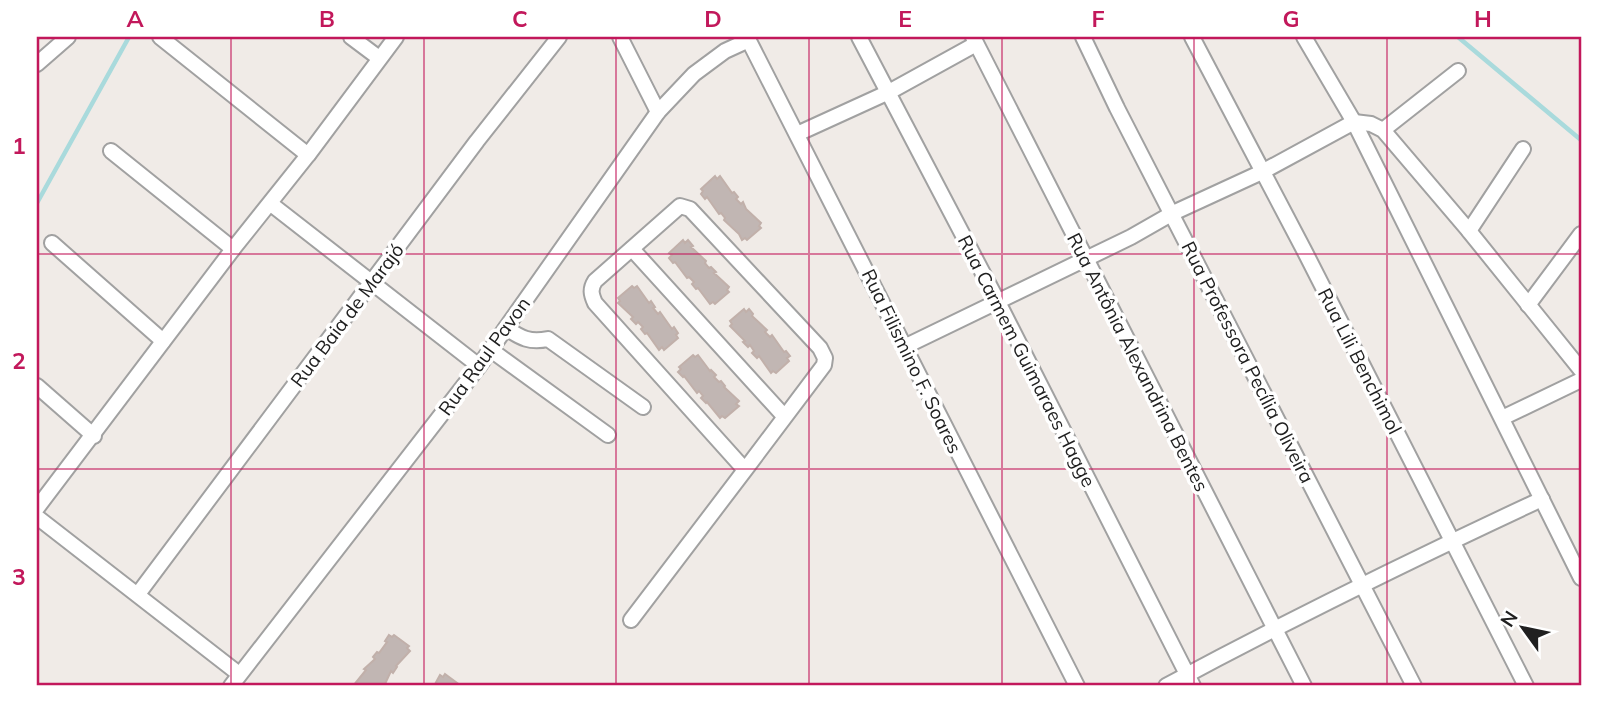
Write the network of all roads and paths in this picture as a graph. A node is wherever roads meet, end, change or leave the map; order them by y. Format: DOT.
graph roads {
  1 [pos="68,37"];
  2 [pos="160,37"];
  3 [pos="351,37"];
  4 [pos="396,37"];
  5 [pos="559,37"];
  6 [pos="620,37"];
  7 [pos="859,37"];
  8 [pos="1083,37"];
  9 [pos="1192,37"];
  10 [pos="1304,37"];
  11 [pos="748,38"];
  12 [pos="975,40"];
  13 [pos="379,58"];
  14 [pos="37,64"];
  15 [pos="1458,71"];
  16 [pos="889,92"];
  17 [pos="658,112"];
  18 [pos="1354,122"];
  19 [pos="1383,130"];
  20 [pos="797,134"];
  21 [pos="1524,149"];
  22 [pos="111,151"];
  23 [pos="308,155"];
  24 [pos="1262,172"];
  25 [pos="271,204"];
  26 [pos="1173,213"];
  27 [pos="1469,231"];
  28 [pos="1581,234"];
  29 [pos="52,243"];
  30 [pos="233,249"];
  31 [pos="632,250"];
  32 [pos="1085,258"];
  33 [pos="370,283"];
  34 [pos="998,302"];
  35 [pos="1528,304"];
  36 [pos="506,328"];
  37 [pos="163,341"];
  38 [pos="905,346"];
  39 [pos="491,350"];
  40 [pos="479,366"];
  41 [pos="1581,370"];
  42 [pos="1581,380"];
  43 [pos="37,386"];
  44 [pos="643,407"];
  45 [pos="784,416"];
  46 [pos="1502,418"];
  47 [pos="608,435"];
  48 [pos="94,436"];
  49 [pos="745,470"];
  50 [pos="1542,499"];
  51 [pos="37,508"];
  52 [pos="37,517"];
  53 [pos="1451,541"];
  54 [pos="1581,578"];
  55 [pos="1361,586"];
  56 [pos="138,594"];
  57 [pos="631,620"];
  58 [pos="1274,629"];
  59 [pos="239,674"];
  60 [pos="1190,680"];
  61 [pos="231,686"];
  62 [pos="1077,686"];
  63 [pos="1166,686"];
  64 [pos="1304,686"];
  65 [pos="1413,686"];
  66 [pos="1526,686"];
  1 -- 14 [label="street"];
  2 -- 23 [label="street"];
  3 -- 13 [label="street"];
  4 -- 13 [label="street"];
  5 -- 33 [label="street, Rua Baia de Marajó"];
  6 -- 17 [label="street"];
  7 -- 16 [label="street, Rua Carmem Guimaraes Hagge"];
  8 -- 26 [label="street, Rua Professora Pecília Oliveira"];
  9 -- 24 [label="street, Rua Lili Benchimol"];
  10 -- 18 [label="street"];
  11 -- 17 [label="street, Rua Raul Pavon"];
  11 -- 20 [label="street, Rua Filismino F. Soares"];
  12 -- 16 [label="street"];
  12 -- 32 [label="street, Rua Antônia Alexandrina Bentes"];
  13 -- 23 [label="street"];
  15 -- 19 [label="street"];
  16 -- 20 [label="street"];
  16 -- 34 [label="street, Rua Carmem Guimaraes Hagge"];
  17 -- 36 [label="street, Rua Raul Pavon"];
  18 -- 19 [label="street"];
  18 -- 24 [label="street"];
  18 -- 46 [label="street"];
  19 -- 27 [label="street"];
  20 -- 38 [label="street, Rua Filismino F. Soares"];
  21 -- 27 [label="street"];
  22 -- 30 [label="street"];
  23 -- 25 [label="street"];
  24 -- 26 [label="street"];
  24 -- 53 [label="street, Rua Lili Benchimol"];
  25 -- 30 [label="street"];
  25 -- 33 [label="street"];
  26 -- 32 [label="street"];
  26 -- 55 [label="street, Rua Professora Pecília Oliveira"];
  27 -- 35 [label="street"];
  28 -- 35 [label="street"];
  29 -- 37 [label="street"];
  30 -- 37 [label="street"];
  31 -- 45 [label="street"];
  31 -- 45 [label="street"];
  31 -- 49 [label="street"];
  32 -- 34 [label="street"];
  32 -- 58 [label="street, Rua Antônia Alexandrina Bentes"];
  33 -- 40 [label="street"];
  33 -- 56 [label="street, Rua Baia de Marajó"];
  34 -- 38 [label="street"];
  34 -- 60 [label="street, Rua Carmem Guimaraes Hagge"];
  35 -- 41 [label="street"];
  36 -- 39 [label="street, Rua Raul Pavon"];
  36 -- 44 [label="street"];
  37 -- 48 [label="street"];
  38 -- 62 [label="street, Rua Filismino F. Soares"];
  39 -- 40 [label="street, Rua Raul Pavon"];
  39 -- 47 [label="street"];
  40 -- 59 [label="street, Rua Raul Pavon"];
  42 -- 46 [label="street"];
  43 -- 48 [label="street"];
  45 -- 49 [label="street"];
  46 -- 50 [label="street"];
  48 -- 51 [label="street"];
  49 -- 57 [label="street"];
  50 -- 53 [label="street"];
  50 -- 54 [label="street"];
  52 -- 56 [label="street"];
  53 -- 55 [label="street"];
  53 -- 66 [label="street, Rua Lili Benchimol"];
  55 -- 58 [label="street"];
  55 -- 65 [label="street, Rua Professora Pecília Oliveira"];
  56 -- 59 [label="street"];
  58 -- 60 [label="street"];
  58 -- 64 [label="street, Rua Antônia Alexandrina Bentes"];
  59 -- 61 [label="street, Rua Raul Pavon"];
  60 -- 63 [label="street"];
}
